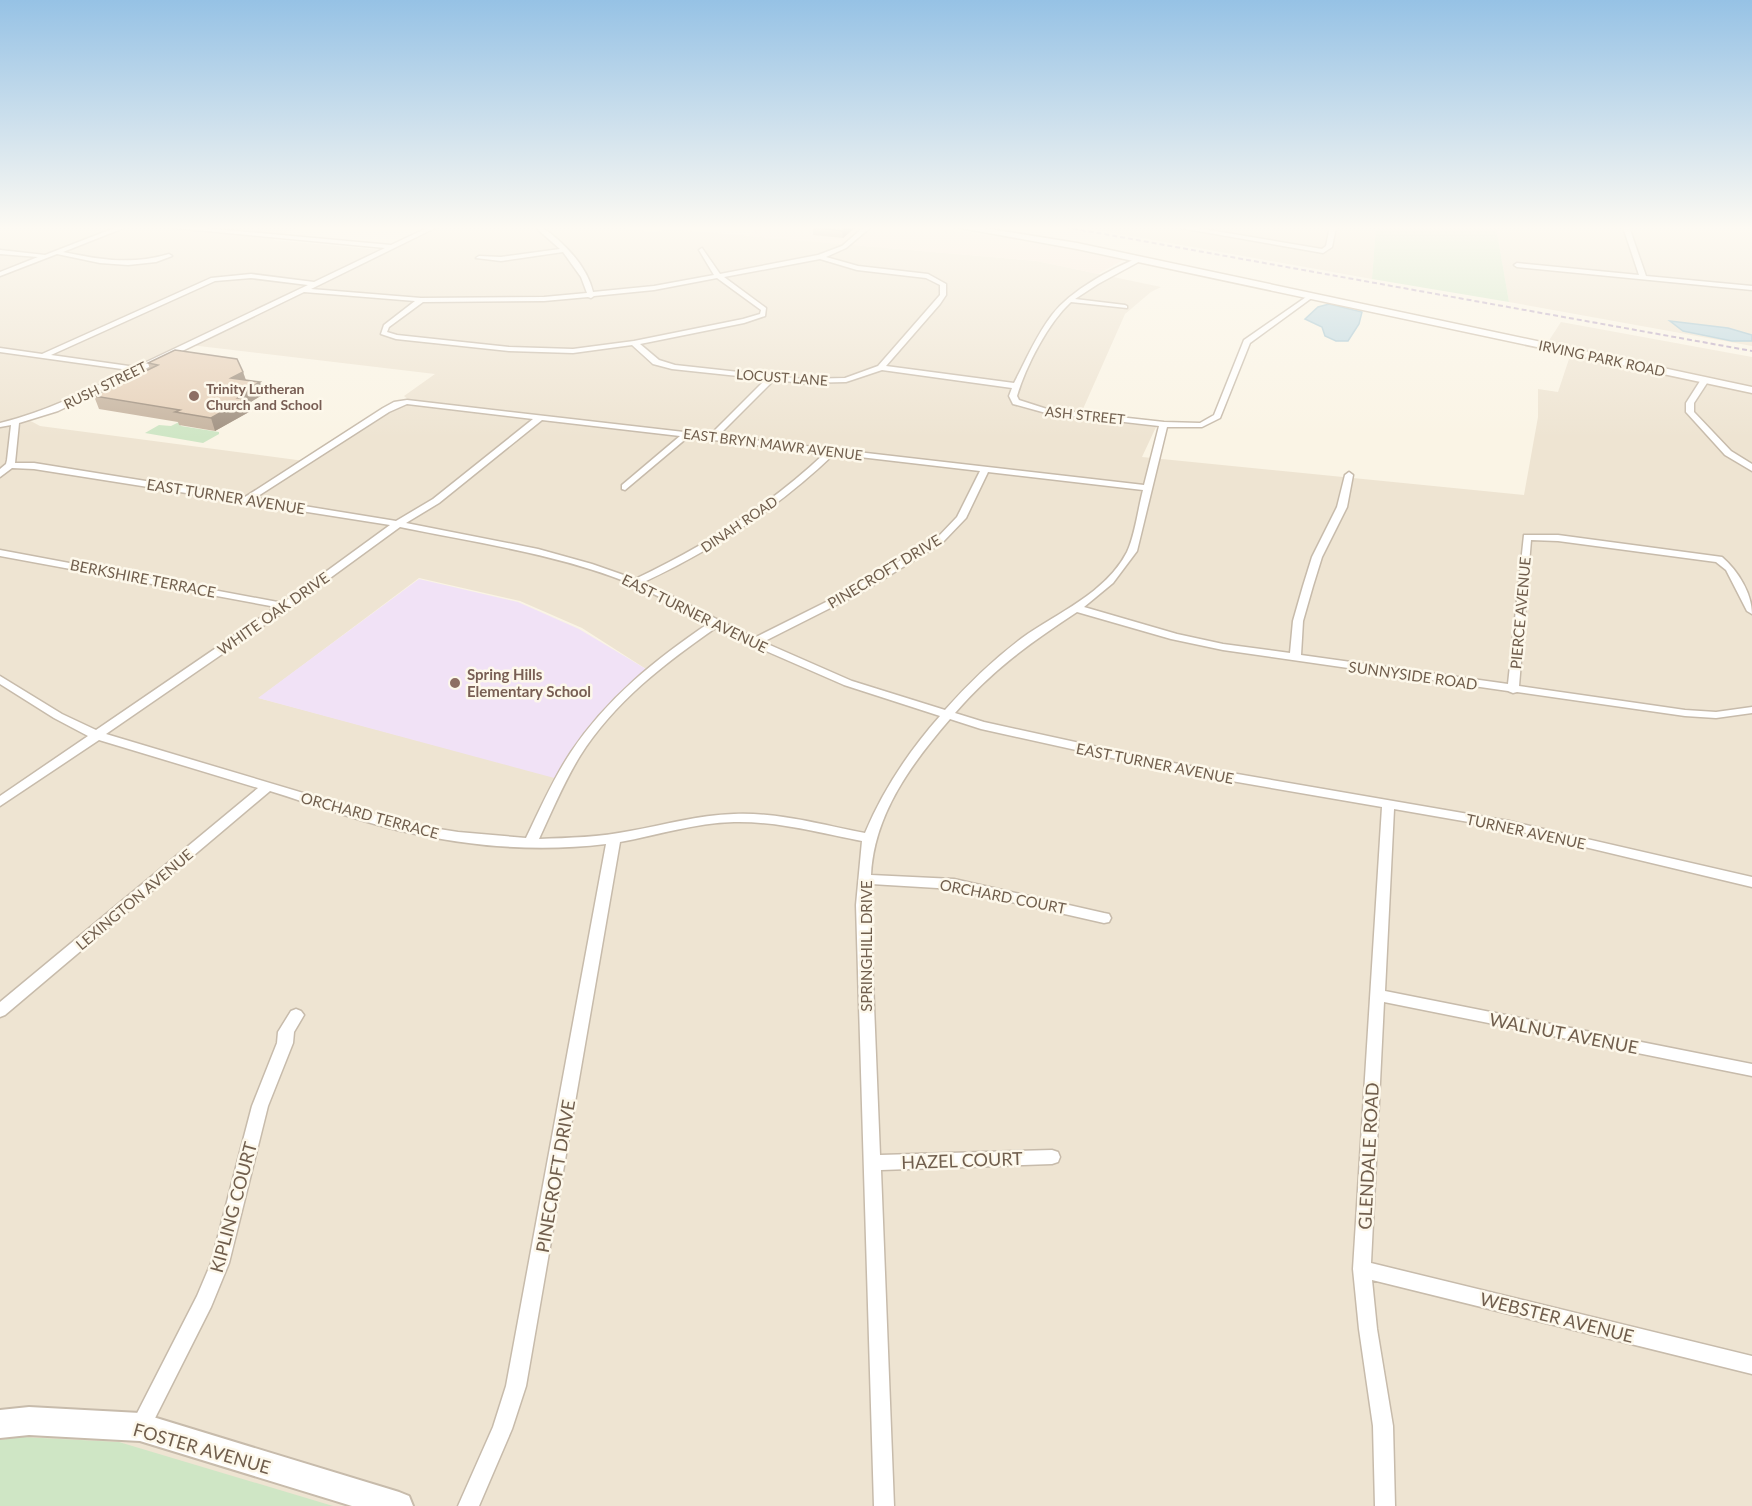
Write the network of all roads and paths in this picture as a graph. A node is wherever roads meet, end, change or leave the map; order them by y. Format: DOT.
graph roads {
  1 [pos="173,297"];
  2 [pos="289,297"];
  3 [pos="390,297"];
  4 [pos="567,297"];
  5 [pos="748,297"];
  6 [pos="942,297"];
  7 [pos="1074,297"];
  8 [pos="1309,297"];
  9 [pos="1317,297"];
  10 [pos="422,300"];
  11 [pos="1069,300"];
  12 [pos="1125,307"];
  13 [pos="634,343"];
  14 [pos="0,350"];
  15 [pos="45,355"];
  16 [pos="881,368"];
  17 [pos="136,370"];
  18 [pos="772,378"];
  19 [pos="1705,380"];
  20 [pos="1016,386"];
  21 [pos="1752,390"];
  22 [pos="541,417"];
  23 [pos="15,422"];
  24 [pos="1164,424"];
  25 [pos="0,425"];
  26 [pos="687,434"];
  27 [pos="712,437"];
  28 [pos="832,451"];
  29 [pos="10,465"];
  30 [pos="1752,468"];
  31 [pos="985,469"];
  32 [pos="0,474"];
  33 [pos="1349,475"];
  34 [pos="625,488"];
  35 [pos="1148,489"];
  36 [pos="248,499"];
  37 [pos="398,524"];
  38 [pos="0,553"];
  39 [pos="636,582"];
  40 [pos="285,606"];
  41 [pos="1078,609"];
  42 [pos="1752,611"];
  43 [pos="717,622"];
  44 [pos="754,642"];
  45 [pos="1295,658"];
  46 [pos="0,679"];
  47 [pos="1513,690"];
  48 [pos="1752,710"];
  49 [pos="948,715"];
  50 [pos="96,735"];
  51 [pos="267,787"];
  52 [pos="1298,789"];
  53 [pos="0,802"];
  54 [pos="1388,804"];
  55 [pos="614,838"];
  56 [pos="869,838"];
  57 [pos="530,843"];
  58 [pos="865,879"];
  59 [pos="1752,882"];
  60 [pos="1104,918"];
  61 [pos="1377,995"];
  62 [pos="0,1011"];
  63 [pos="296,1015"];
  64 [pos="1752,1070"];
  65 [pos="1052,1157"];
  66 [pos="871,1163"];
  67 [pos="1362,1269"];
  68 [pos="1752,1365"];
  69 [pos="0,1424"];
  70 [pos="140,1426"];
  71 [pos="399,1506"];
  72 [pos="468,1506"];
  73 [pos="884,1506"];
  74 [pos="1385,1506"];
  1 -- 15 [label="street"];
  2 -- 17 [label="street, RUSH STREET"];
  3 -- 10 [label="street"];
  4 -- 10 [label="street"];
  5 -- 13 [label="street"];
  6 -- 16 [label="street, LOCUST LANE"];
  7 -- 11 [label="street"];
  8 -- 24 [label="street"];
  9 -- 19 [label="main road, IRVING PARK ROAD"];
  10 -- 13 [label="street"];
  11 -- 12 [label="street"];
  11 -- 20 [label="street"];
  13 -- 18 [label="street, LOCUST LANE"];
  14 -- 15 [label="street"];
  15 -- 17 [label="street"];
  16 -- 18 [label="street, LOCUST LANE"];
  16 -- 20 [label="street"];
  17 -- 23 [label="street, RUSH STREET"];
  18 -- 27 [label="street"];
  19 -- 21 [label="main road, IRVING PARK ROAD"];
  19 -- 30 [label="street"];
  20 -- 24 [label="street, ASH STREET"];
  22 -- 26 [label="street, EAST BRYN MAWR AVENUE"];
  22 -- 36 [label="street, EAST BRYN MAWR AVENUE"];
  22 -- 37 [label="street, WHITE OAK DRIVE"];
  23 -- 25 [label="street, RUSH STREET"];
  23 -- 29 [label="street"];
  24 -- 35 [label="street, SPRINGHILL DRIVE"];
  26 -- 27 [label="street, EAST BRYN MAWR AVENUE"];
  26 -- 34 [label="street"];
  27 -- 28 [label="street, EAST BRYN MAWR AVENUE"];
  28 -- 31 [label="street, EAST BRYN MAWR AVENUE"];
  28 -- 39 [label="street, DINAH ROAD"];
  29 -- 32 [label="street"];
  29 -- 36 [label="street, EAST TURNER AVENUE"];
  31 -- 35 [label="street, EAST BRYN MAWR AVENUE"];
  31 -- 44 [label="street, PINECROFT DRIVE"];
  33 -- 45 [label="street"];
  35 -- 41 [label="street, SPRINGHILL DRIVE"];
  36 -- 37 [label="street, EAST TURNER AVENUE"];
  37 -- 39 [label="street, EAST TURNER AVENUE"];
  37 -- 40 [label="street, WHITE OAK DRIVE"];
  38 -- 40 [label="street, BERKSHIRE TERRACE"];
  39 -- 43 [label="street, EAST TURNER AVENUE"];
  40 -- 50 [label="street, WHITE OAK DRIVE"];
  41 -- 45 [label="street, SUNNYSIDE ROAD"];
  41 -- 49 [label="street, SPRINGHILL DRIVE"];
  42 -- 47 [label="street, PIERCE AVENUE"];
  43 -- 44 [label="street, EAST TURNER AVENUE"];
  43 -- 57 [label="street"];
  44 -- 49 [label="street, EAST TURNER AVENUE"];
  45 -- 47 [label="street, SUNNYSIDE ROAD"];
  46 -- 50 [label="street, ORCHARD TERRACE"];
  47 -- 48 [label="street, SUNNYSIDE ROAD"];
  49 -- 52 [label="street, EAST TURNER AVENUE"];
  49 -- 56 [label="street, SPRINGHILL DRIVE"];
  50 -- 51 [label="street, ORCHARD TERRACE"];
  50 -- 53 [label="street, WHITE OAK DRIVE"];
  51 -- 57 [label="street, ORCHARD TERRACE"];
  51 -- 62 [label="street, LEXINGTON AVENUE"];
  52 -- 54 [label="street, TURNER AVENUE"];
  54 -- 59 [label="street, TURNER AVENUE"];
  54 -- 61 [label="street, GLENDALE ROAD"];
  55 -- 56 [label="street, ORCHARD TERRACE"];
  55 -- 57 [label="street, ORCHARD TERRACE"];
  55 -- 72 [label="street, PINECROFT DRIVE"];
  56 -- 58 [label="street, SPRINGHILL DRIVE"];
  58 -- 60 [label="street, ORCHARD COURT"];
  58 -- 66 [label="street, SPRINGHILL DRIVE"];
  61 -- 64 [label="street, WALNUT AVENUE"];
  61 -- 67 [label="street, GLENDALE ROAD"];
  63 -- 70 [label="street, KIPLING COURT"];
  65 -- 66 [label="street, HAZEL COURT"];
  66 -- 73 [label="street, SPRINGHILL DRIVE"];
  67 -- 68 [label="street, WEBSTER AVENUE"];
  67 -- 74 [label="street, GLENDALE ROAD"];
  69 -- 70 [label="street, FOSTER AVENUE"];
  70 -- 71 [label="street, FOSTER AVENUE"];
}
